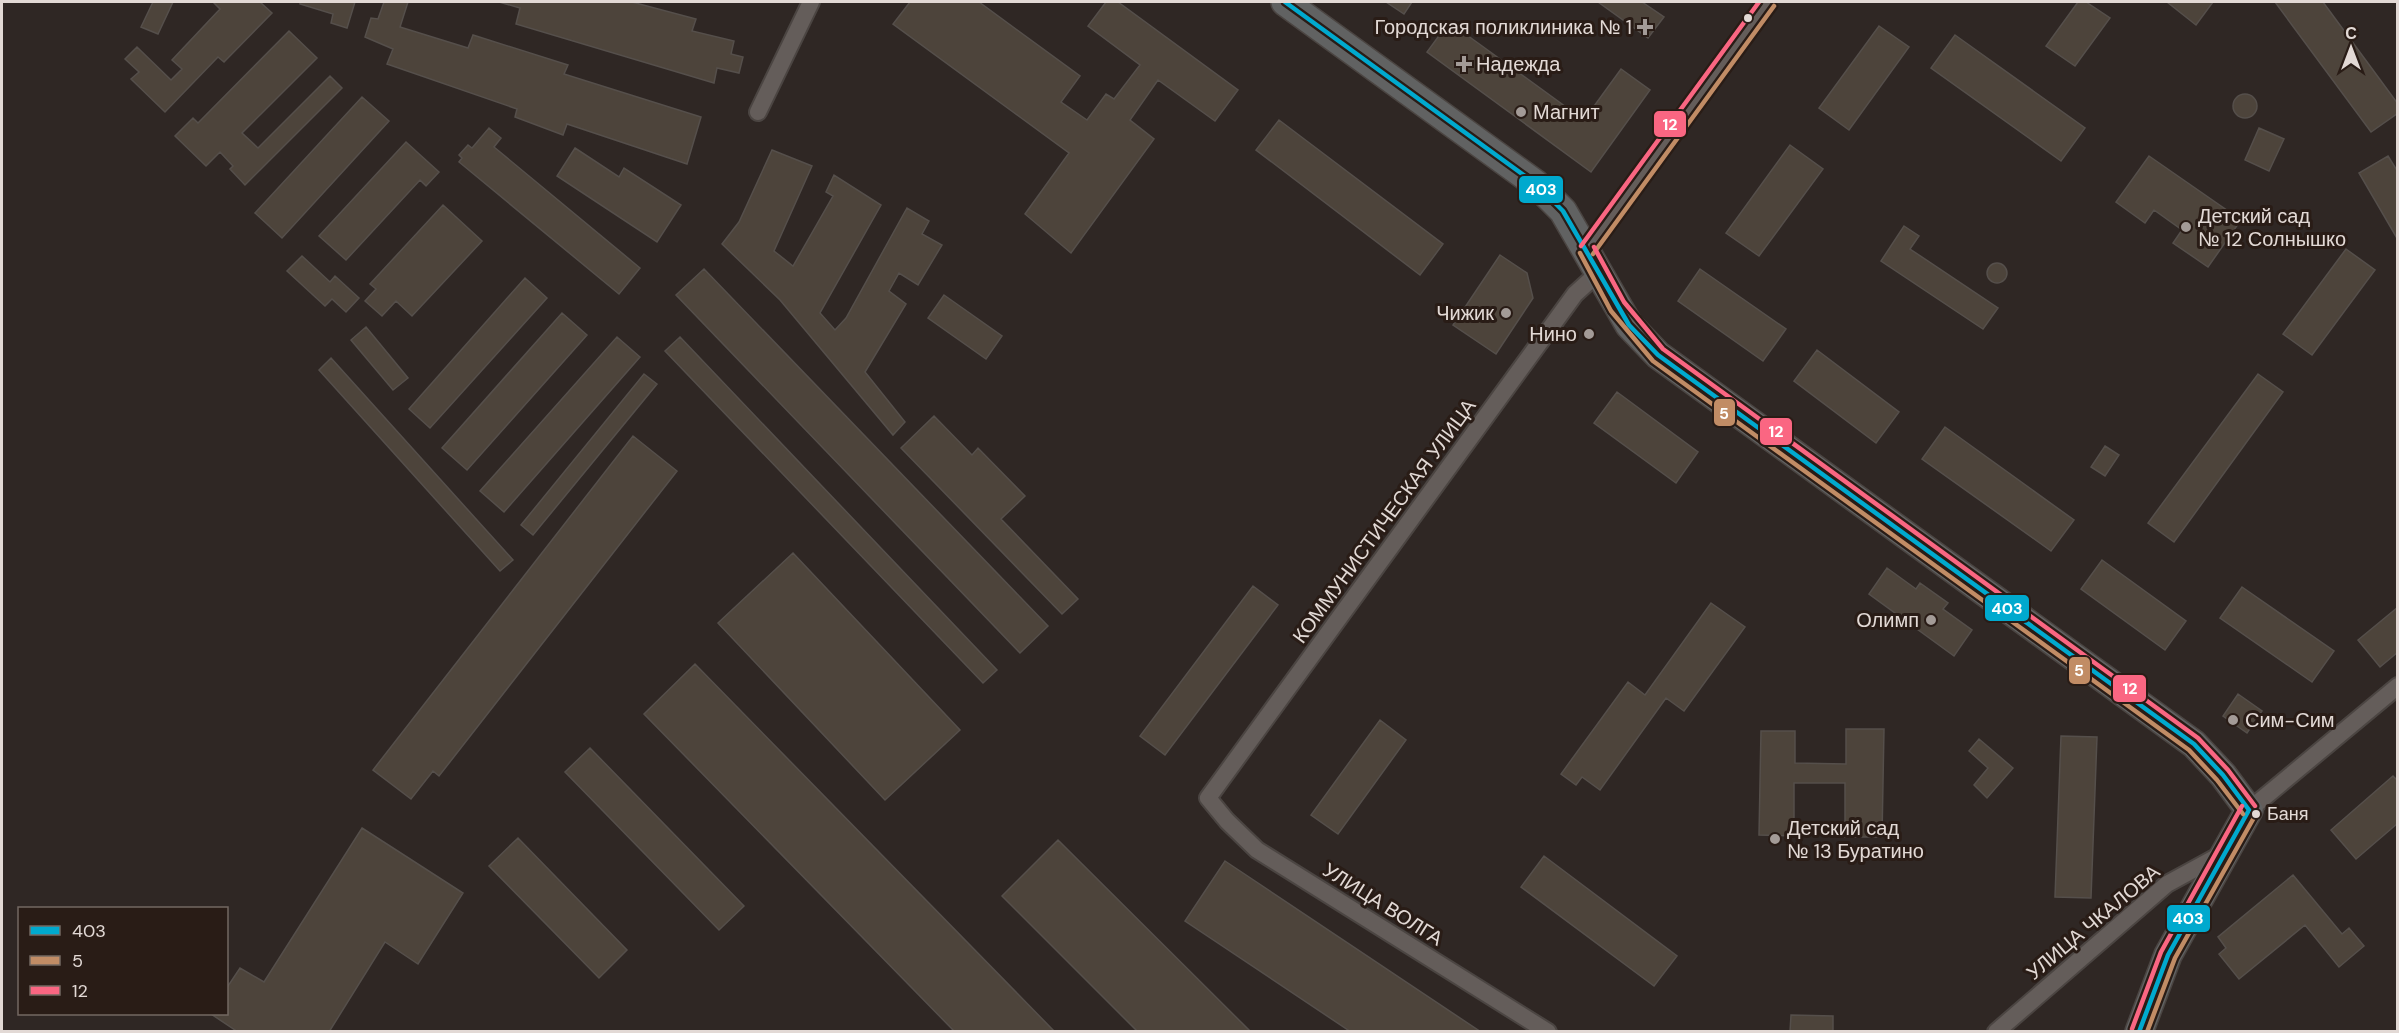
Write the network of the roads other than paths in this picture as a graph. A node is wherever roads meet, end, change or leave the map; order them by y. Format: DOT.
graph roads {
  1 [pos="811,2"];
  2 [pos="1285,2"];
  3 [pos="1767,2"];
  4 [pos="758,111"];
  5 [pos="1592,262"];
  6 [pos="2397,686"];
  7 [pos="1208,798"];
  8 [pos="2248,810"];
  9 [pos="2222,853"];
  10 [pos="1548,1032"];
  11 [pos="1996,1032"];
  12 [pos="2139,1032"];
  1 -- 4 [label="street"];
  2 -- 5 [label="main road"];
  3 -- 5 [label="street, КОММУНИСТИЧЕСКАЯ УЛИЦА"];
  5 -- 7 [label="street, КОММУНИСТИЧЕСКАЯ УЛИЦА"];
  5 -- 8 [label="main road"];
  6 -- 8 [label="street"];
  7 -- 10 [label="street, УЛИЦА ВОЛГА"];
  8 -- 9 [label="main road"];
  9 -- 11 [label="street, УЛИЦА ЧКАЛОВА"];
  9 -- 12 [label="main road"];
}
